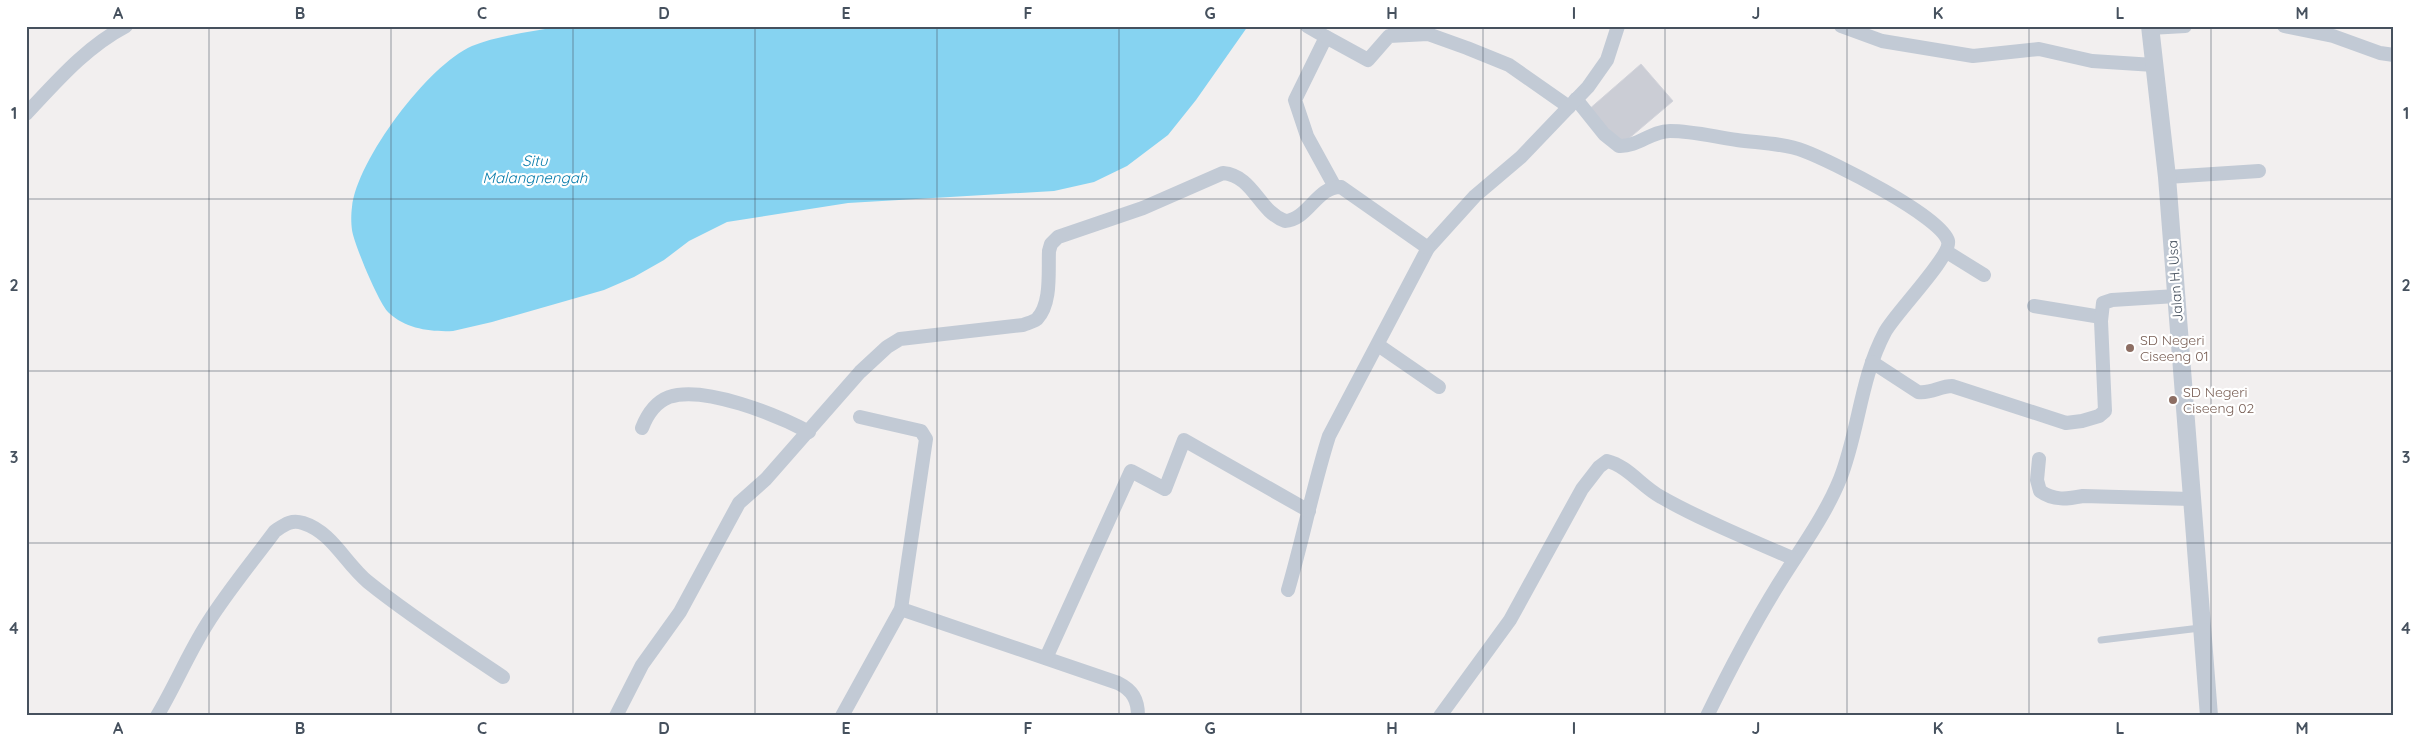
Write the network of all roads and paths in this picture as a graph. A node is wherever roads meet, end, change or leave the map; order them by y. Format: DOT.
graph roads {
  1 [pos="126,26"];
  2 [pos="1307,26"];
  3 [pos="1618,26"];
  4 [pos="1841,26"];
  5 [pos="2185,26"];
  6 [pos="2284,26"];
  7 [pos="2150,27"];
  8 [pos="1326,38"];
  9 [pos="2394,55"];
  10 [pos="2154,65"];
  11 [pos="1573,103"];
  12 [pos="26,114"];
  13 [pos="2259,172"];
  14 [pos="2167,177"];
  15 [pos="1335,187"];
  16 [pos="1428,248"];
  17 [pos="1947,252"];
  18 [pos="1984,275"];
  19 [pos="2176,296"];
  20 [pos="2034,306"];
  21 [pos="2101,317"];
  22 [pos="1378,345"];
  23 [pos="1872,362"];
  24 [pos="1439,387"];
  25 [pos="860,417"];
  26 [pos="642,428"];
  27 [pos="808,432"];
  28 [pos="2039,459"];
  29 [pos="2191,499"];
  30 [pos="1309,511"];
  31 [pos="1794,559"];
  32 [pos="1288,590"];
  33 [pos="901,609"];
  34 [pos="2200,628"];
  35 [pos="2101,640"];
  36 [pos="1046,658"];
  37 [pos="502,677"];
  38 [pos="157,716"];
  39 [pos="616,716"];
  40 [pos="842,716"];
  41 [pos="1138,716"];
  42 [pos="1440,716"];
  43 [pos="1707,716"];
  44 [pos="2209,716"];
  1 -- 12 [label="street"];
  2 -- 8 [label="street"];
  3 -- 11 [label="street"];
  4 -- 10 [label="street"];
  5 -- 7 [label="street"];
  6 -- 9 [label="street"];
  7 -- 10 [label="street, Jalan H. Usa"];
  8 -- 11 [label="street"];
  8 -- 15 [label="street"];
  10 -- 14 [label="street, Jalan H. Usa"];
  11 -- 16 [label="street"];
  11 -- 17 [label="street"];
  13 -- 14 [label="street"];
  14 -- 19 [label="street, Jalan H. Usa"];
  15 -- 16 [label="street"];
  15 -- 27 [label="street"];
  16 -- 22 [label="street"];
  17 -- 18 [label="street"];
  17 -- 23 [label="street"];
  19 -- 21 [label="street"];
  19 -- 29 [label="street, Jalan H. Usa"];
  20 -- 21 [label="street"];
  21 -- 23 [label="street"];
  22 -- 24 [label="street"];
  22 -- 30 [label="street"];
  23 -- 31 [label="street"];
  25 -- 33 [label="street"];
  26 -- 27 [label="street"];
  27 -- 39 [label="street"];
  28 -- 29 [label="street"];
  29 -- 34 [label="street, Jalan H. Usa"];
  30 -- 32 [label="street"];
  30 -- 36 [label="street"];
  31 -- 42 [label="street"];
  31 -- 43 [label="street"];
  33 -- 36 [label="street"];
  33 -- 40 [label="street"];
  34 -- 35 [label="lane"];
  34 -- 44 [label="street, Jalan H. Usa"];
  36 -- 41 [label="street"];
  37 -- 38 [label="street"];
}
